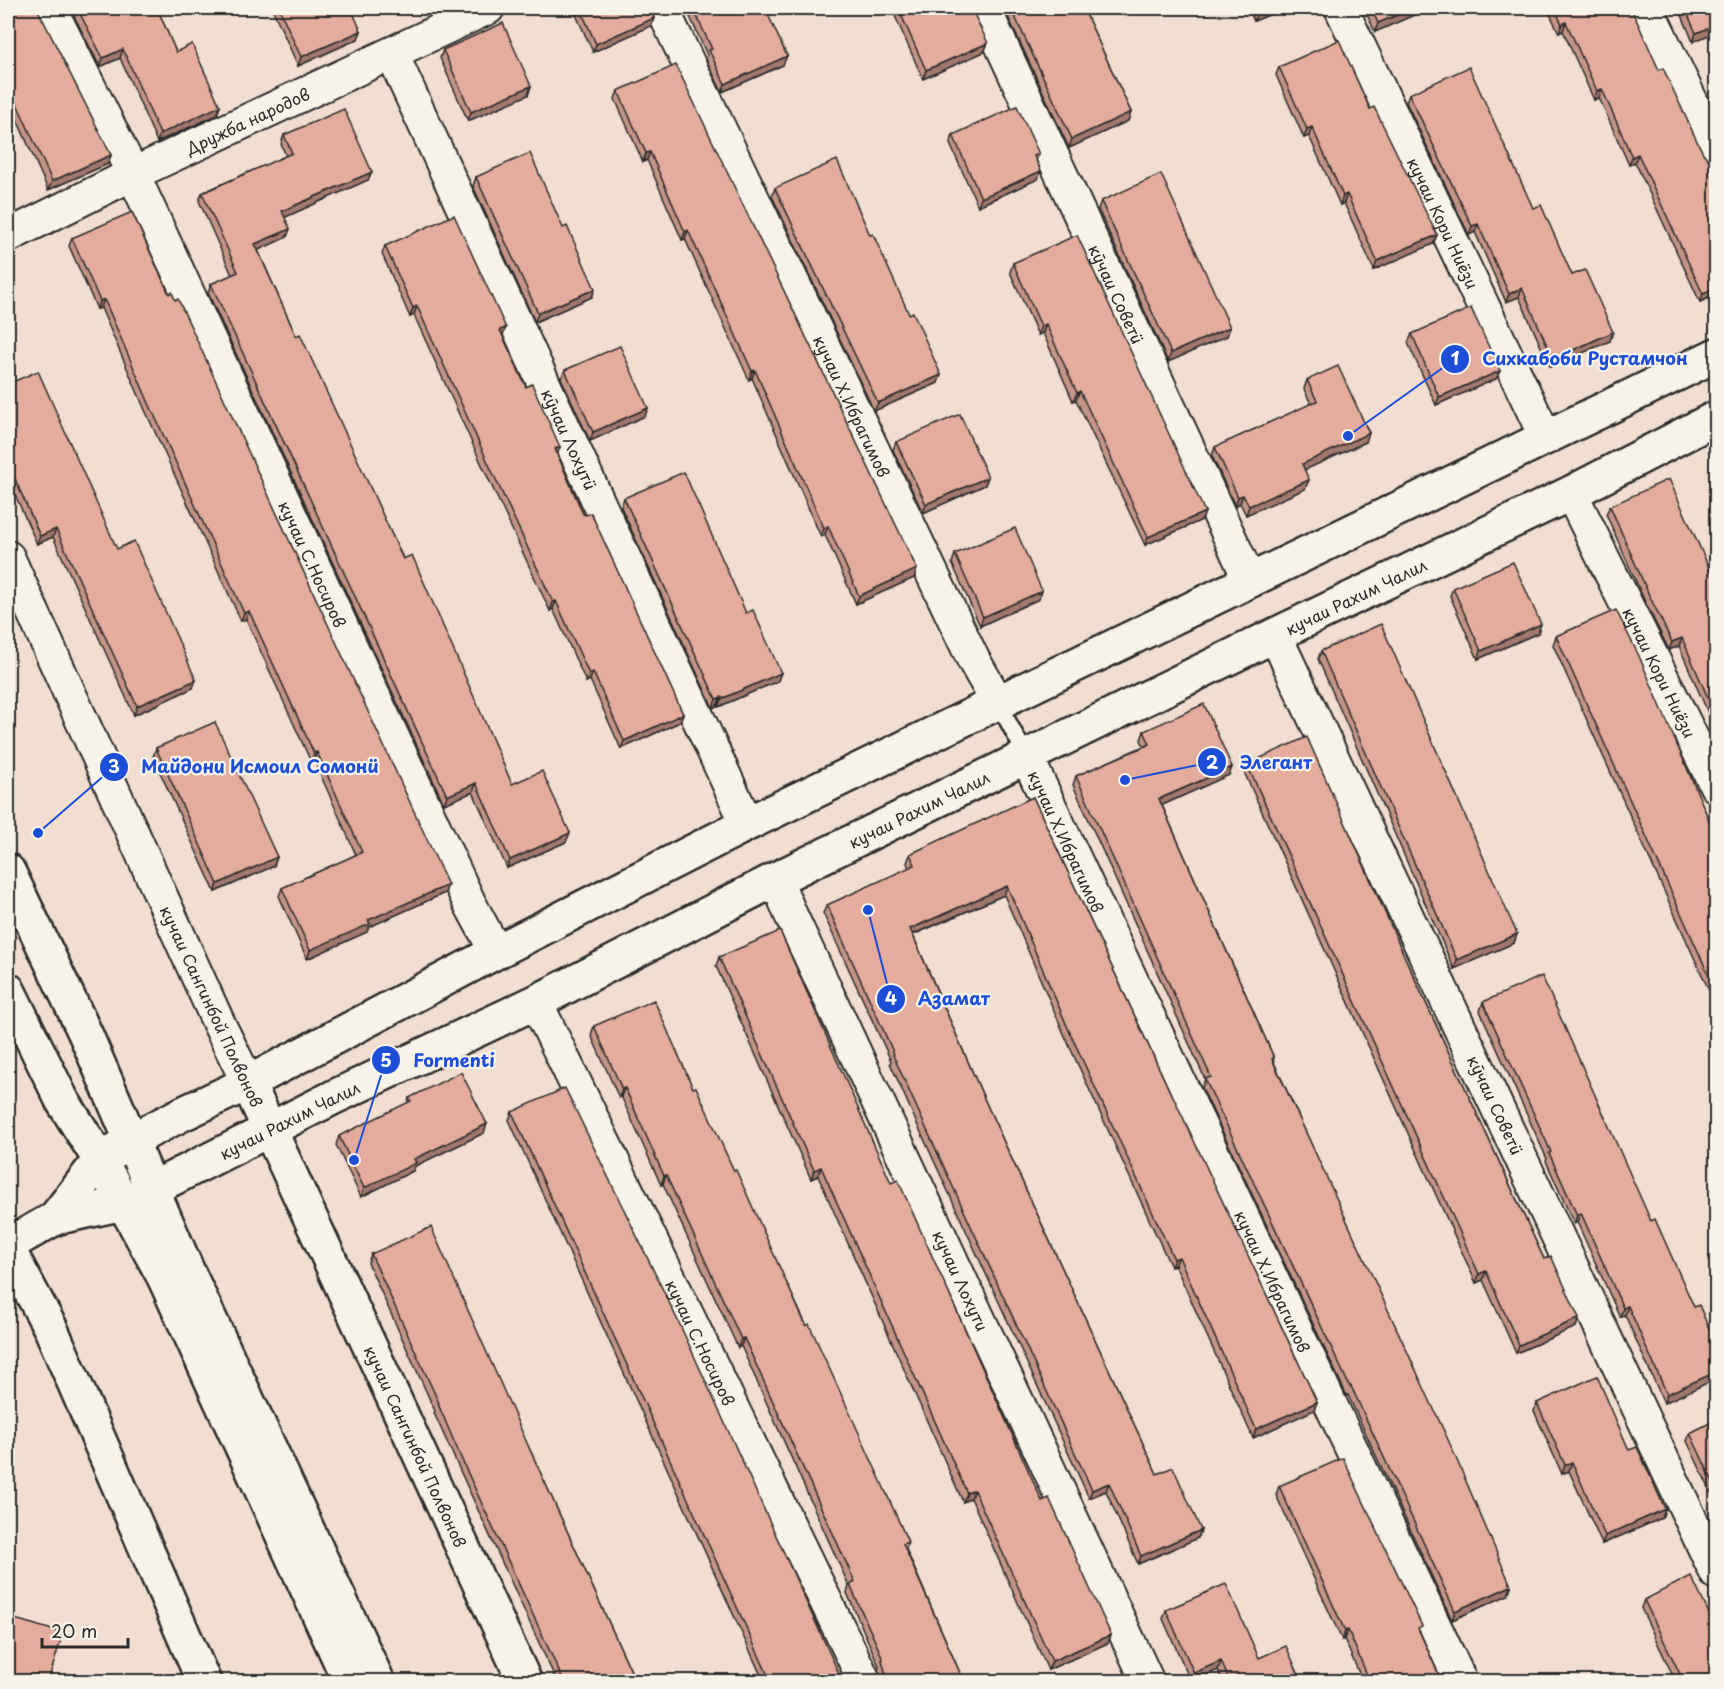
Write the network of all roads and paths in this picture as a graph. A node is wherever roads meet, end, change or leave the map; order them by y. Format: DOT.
graph roads {
  1 [pos="50,8"];
  2 [pos="488,8"];
  3 [pos="662,8"];
  4 [pos="984,8"];
  5 [pos="1341,8"];
  6 [pos="1647,8"];
  7 [pos="392,54"];
  8 [pos="1716,153"];
  9 [pos="133,174"];
  10 [pos="8,236"];
  11 [pos="1716,355"];
  12 [pos="1716,418"];
  13 [pos="1546,438"];
  14 [pos="1571,492"];
  15 [pos="8,557"];
  16 [pos="1250,581"];
  17 [pos="1275,635"];
  18 [pos="998,703"];
  19 [pos="1027,757"];
  20 [pos="1716,786"];
  21 [pos="747,824"];
  22 [pos="8,871"];
  23 [pos="777,879"];
  24 [pos="496,952"];
  25 [pos="8,990"];
  26 [pos="536,1002"];
  27 [pos="248,1083"];
  28 [pos="270,1129"];
  29 [pos="132,1140"];
  30 [pos="100,1160"];
  31 [pos="153,1188"];
  32 [pos="124,1203"];
  33 [pos="55,1218"];
  34 [pos="8,1247"];
  35 [pos="1716,1573"];
  36 [pos="204,1682"];
  37 [pos="350,1682"];
  38 [pos="378,1682"];
  39 [pos="525,1682"];
  40 [pos="865,1682"];
  41 [pos="1149,1682"];
  42 [pos="1461,1682"];
  1 -- 9 [label="street, кучаи С.Носиров"];
  2 -- 7 [label="street, Дружба народов"];
  3 -- 18 [label="street, кучаи Х.Ибрагимов"];
  4 -- 16 [label="street, кӯчаи Советӣ"];
  5 -- 13 [label="street, кучаи Кори Ниёзи"];
  6 -- 8 [label="street"];
  7 -- 9 [label="street, Дружба народов"];
  7 -- 21 [label="street, кӯчаи Лохутӣ"];
  9 -- 10 [label="street, Дружба народов"];
  9 -- 24 [label="street, кучаи С.Носиров"];
  11 -- 13 [label="main road"];
  12 -- 14 [label="main road, кучаи Рахим Чалил"];
  13 -- 16 [label="main road"];
  14 -- 17 [label="main road, кучаи Рахим Чалил"];
  14 -- 20 [label="street, кучаи Кори Ниёзи"];
  15 -- 27 [label="street, кучаи Сангинбой Полвонов"];
  16 -- 18 [label="main road"];
  17 -- 19 [label="main road, кучаи Рахим Чалил"];
  17 -- 35 [label="street, кӯчаи Советӣ"];
  18 -- 19 [label="lane, кучаи Х.Ибрагимов"];
  18 -- 21 [label="main road"];
  19 -- 23 [label="main road, кучаи Рахим Чалил"];
  19 -- 42 [label="street, кучаи Х.Ибрагимов"];
  21 -- 24 [label="main road"];
  22 -- 29 [label="main road"];
  23 -- 26 [label="main road, кучаи Рахим Чалил"];
  23 -- 41 [label="street, кучаи Лохути"];
  24 -- 27 [label="main road"];
  25 -- 30 [label="main road"];
  26 -- 28 [label="main road, кучаи Рахим Чалил"];
  26 -- 40 [label="street, кучаи С.Носиров"];
  27 -- 28 [label="main road, кучаи Сангинбой Полвонов"];
  27 -- 29 [label="main road"];
  28 -- 31 [label="main road, кучаи Рахим Чалил"];
  28 -- 39 [label="main road, кучаи Сангинбой Полвонов"];
  29 -- 30 [label="main road"];
  29 -- 31 [label="main road"];
  30 -- 32 [label="main road"];
  30 -- 33 [label="main road"];
  31 -- 32 [label="main road, кучаи Рахим Чалил"];
  31 -- 38 [label="main road"];
  32 -- 33 [label="main road, кучаи Рахим Чалил"];
  32 -- 37 [label="main road"];
  33 -- 34 [label="main road"];
  34 -- 36 [label="main road"];
}
